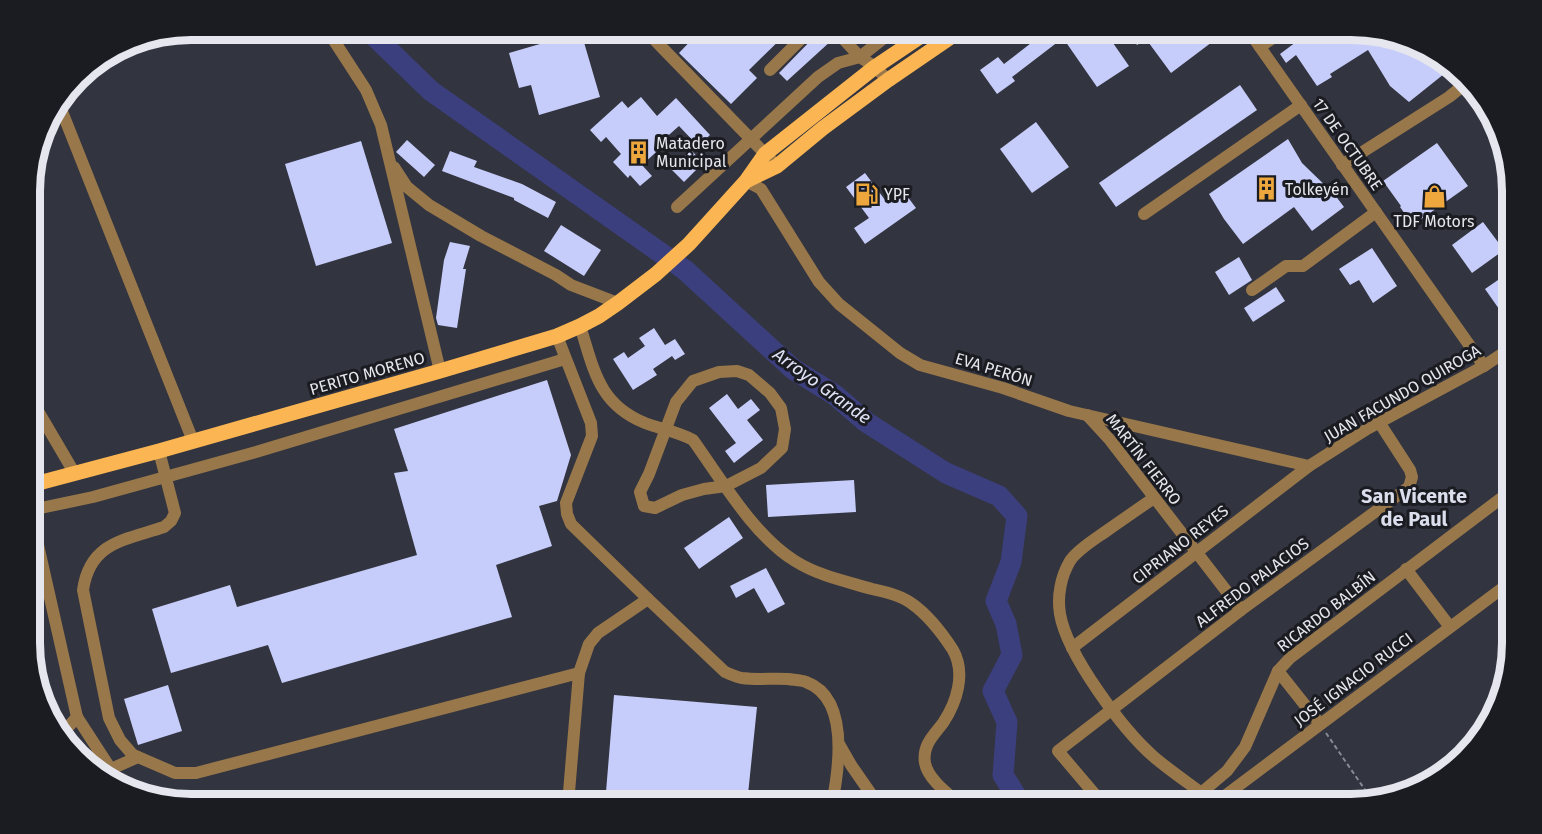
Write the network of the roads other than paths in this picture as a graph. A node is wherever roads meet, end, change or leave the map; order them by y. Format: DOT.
graph roads {
  1 [pos="334,40"];
  2 [pos="655,40"];
  3 [pos="800,40"];
  4 [pos="844,40"];
  5 [pos="881,40"];
  6 [pos="915,40"];
  7 [pos="946,40"];
  8 [pos="1255,40"];
  9 [pos="1270,40"];
  10 [pos="1260,47"];
  11 [pos="860,57"];
  12 [pos="875,67"];
  13 [pos="770,70"];
  14 [pos="888,80"];
  15 [pos="1460,88"];
  16 [pos="1300,105"];
  17 [pos="63,113"];
  18 [pos="750,138"];
  19 [pos="765,154"];
  20 [pos="390,161"];
  21 [pos="1342,165"];
  22 [pos="777,166"];
  23 [pos="746,181"];
  24 [pos="676,207"];
  25 [pos="1376,212"];
  26 [pos="1144,214"];
  27 [pos="1252,290"];
  28 [pos="618,303"];
  29 [pos="580,326"];
  30 [pos="557,336"];
  31 [pos="1502,354"];
  32 [pos="565,359"];
  33 [pos="1484,366"];
  34 [pos="440,371"];
  35 [pos="40,415"];
  36 [pos="1087,415"];
  37 [pos="1379,422"];
  38 [pos="666,430"];
  39 [pos="193,441"];
  40 [pos="159,451"];
  41 [pos="1309,466"];
  42 [pos="75,474"];
  43 [pos="166,477"];
  44 [pos="40,483"];
  45 [pos="726,486"];
  46 [pos="1502,497"];
  47 [pos="1154,498"];
  48 [pos="40,510"];
  49 [pos="1196,552"];
  50 [pos="40,553"];
  51 [pos="1406,569"];
  52 [pos="1502,588"];
  53 [pos="648,599"];
  54 [pos="1241,610"];
  55 [pos="1450,627"];
  56 [pos="1072,648"];
  57 [pos="1278,671"];
  58 [pos="579,673"];
  59 [pos="1113,710"];
  60 [pos="77,717"];
  61 [pos="1320,724"];
  62 [pos="66,726"];
  63 [pos="839,744"];
  64 [pos="138,757"];
  65 [pos="111,769"];
  66 [pos="833,793"];
  67 [pos="871,793"];
  68 [pos="948,793"];
  69 [pos="1094,793"];
  70 [pos="1201,793"];
  71 [pos="1228,793"];
  72 [pos="569,794"];
  1 -- 20 [label="street"];
  2 -- 18 [label="street"];
  3 -- 13 [label="street"];
  4 -- 11 [label="street"];
  5 -- 11 [label="street"];
  6 -- 12 [label="main road, PERITO MORENO"];
  7 -- 14 [label="main road"];
  8 -- 10 [label="street, 17 DE OCTUBRE"];
  9 -- 10 [label="street"];
  10 -- 16 [label="street, 17 DE OCTUBRE"];
  11 -- 12 [label="street"];
  11 -- 18 [label="street"];
  12 -- 14 [label="street"];
  12 -- 19 [label="main road, PERITO MORENO"];
  14 -- 22 [label="main road"];
  15 -- 21 [label="street"];
  16 -- 21 [label="street, 17 DE OCTUBRE"];
  16 -- 26 [label="street"];
  17 -- 39 [label="street"];
  18 -- 19 [label="street"];
  18 -- 24 [label="street"];
  19 -- 22 [label="street"];
  19 -- 23 [label="main road, PERITO MORENO"];
  20 -- 28 [label="street"];
  20 -- 34 [label="street"];
  21 -- 25 [label="street, 17 DE OCTUBRE"];
  22 -- 23 [label="main road"];
  23 -- 28 [label="main road, PERITO MORENO"];
  23 -- 36 [label="street, EVA PERÓN"];
  25 -- 27 [label="street"];
  25 -- 33 [label="street, 17 DE OCTUBRE"];
  28 -- 29 [label="main road, PERITO MORENO"];
  29 -- 30 [label="main road, PERITO MORENO"];
  29 -- 38 [label="street"];
  30 -- 32 [label="street"];
  30 -- 34 [label="main road, PERITO MORENO"];
  31 -- 33 [label="street, JUAN FACUNDO QUIROGA"];
  32 -- 43 [label="street"];
  32 -- 53 [label="street"];
  33 -- 37 [label="street, JUAN FACUNDO QUIROGA"];
  34 -- 39 [label="main road, PERITO MORENO"];
  35 -- 42 [label="street"];
  36 -- 41 [label="street, EVA PERÓN"];
  36 -- 47 [label="street, MARTÍN FIERRO"];
  37 -- 41 [label="street, JUAN FACUNDO QUIROGA"];
  37 -- 54 [label="street, ALFREDO PALACIOS"];
  38 -- 45 [label="street"];
  38 -- 45 [label="street"];
  38 -- 45 [label="street"];
  39 -- 40 [label="main road, PERITO MORENO"];
  40 -- 42 [label="main road, PERITO MORENO"];
  40 -- 43 [label="street"];
  41 -- 49 [label="street, CIPRIANO REYES"];
  42 -- 44 [label="main road, PERITO MORENO"];
  43 -- 48 [label="street"];
  43 -- 64 [label="street"];
  45 -- 68 [label="street"];
  46 -- 51 [label="street, RICARDO BALBÍN"];
  47 -- 49 [label="street, MARTÍN FIERRO"];
  47 -- 56 [label="street"];
  49 -- 54 [label="street, MARTÍN FIERRO"];
  49 -- 56 [label="street, CIPRIANO REYES"];
  50 -- 60 [label="street"];
  51 -- 55 [label="street"];
  51 -- 57 [label="street, RICARDO BALBÍN"];
  52 -- 55 [label="street, JOSÉ IGNACIO RUCCI"];
  53 -- 58 [label="street"];
  53 -- 63 [label="street"];
  54 -- 59 [label="street, ALFREDO PALACIOS"];
  55 -- 61 [label="street, JOSÉ IGNACIO RUCCI"];
  56 -- 59 [label="street"];
  57 -- 61 [label="street"];
  57 -- 70 [label="street, RICARDO BALBÍN"];
  58 -- 64 [label="street"];
  58 -- 72 [label="street"];
  59 -- 69 [label="street, ALFREDO PALACIOS"];
  59 -- 70 [label="street"];
  60 -- 62 [label="street"];
  60 -- 65 [label="street"];
  61 -- 71 [label="street, JOSÉ IGNACIO RUCCI"];
  63 -- 66 [label="street"];
  63 -- 67 [label="street"];
  64 -- 65 [label="street"];
}
